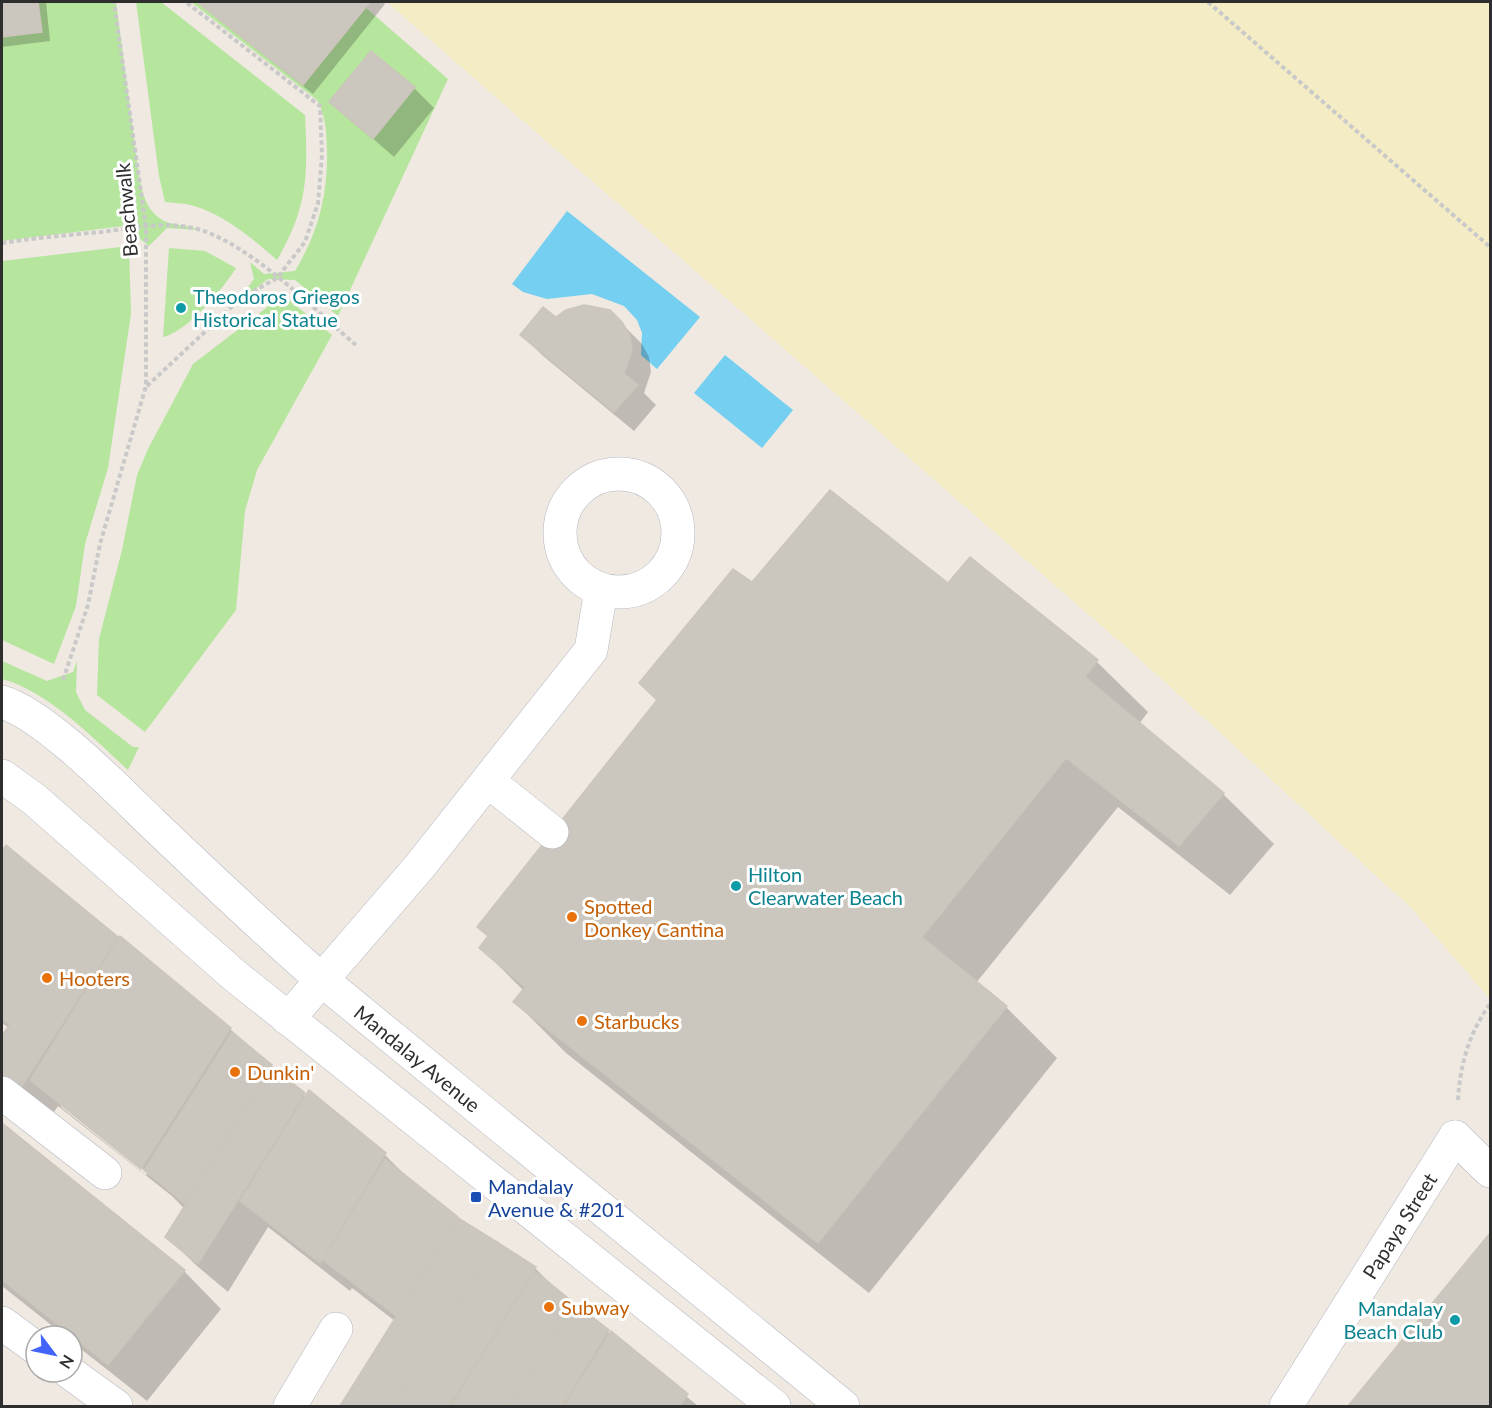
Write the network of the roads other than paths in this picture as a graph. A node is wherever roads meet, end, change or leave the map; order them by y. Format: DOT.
graph roads {
  1 [pos="601,590"];
  2 [pos="2,702"];
  3 [pos="2,776"];
  4 [pos="488,781"];
  5 [pos="552,832"];
  6 [pos="323,981"];
  7 [pos="288,1019"];
  8 [pos="2,1093"];
  9 [pos="1455,1137"];
  10 [pos="1491,1139"];
  11 [pos="1491,1171"];
  12 [pos="105,1173"];
  13 [pos="2,1323"];
  14 [pos="336,1329"];
  15 [pos="24,1339"];
  16 [pos="84,1383"];
  17 [pos="828,1402"];
  18 [pos="116,1407"];
  19 [pos="290,1407"];
  20 [pos="774,1407"];
  21 [pos="1286,1407"];
  1 -- 4 [label="street"];
  2 -- 6 [label="street, Mandalay Avenue"];
  3 -- 7 [label="street"];
  4 -- 5 [label="street"];
  4 -- 6 [label="street"];
  6 -- 7 [label="street"];
  6 -- 17 [label="street, Mandalay Avenue"];
  7 -- 20 [label="street"];
  8 -- 12 [label="street"];
  9 -- 10 [label="street"];
  9 -- 11 [label="street"];
  9 -- 21 [label="street, Papaya Street"];
  13 -- 15 [label="street"];
  14 -- 19 [label="street"];
  16 -- 18 [label="street"];
}
